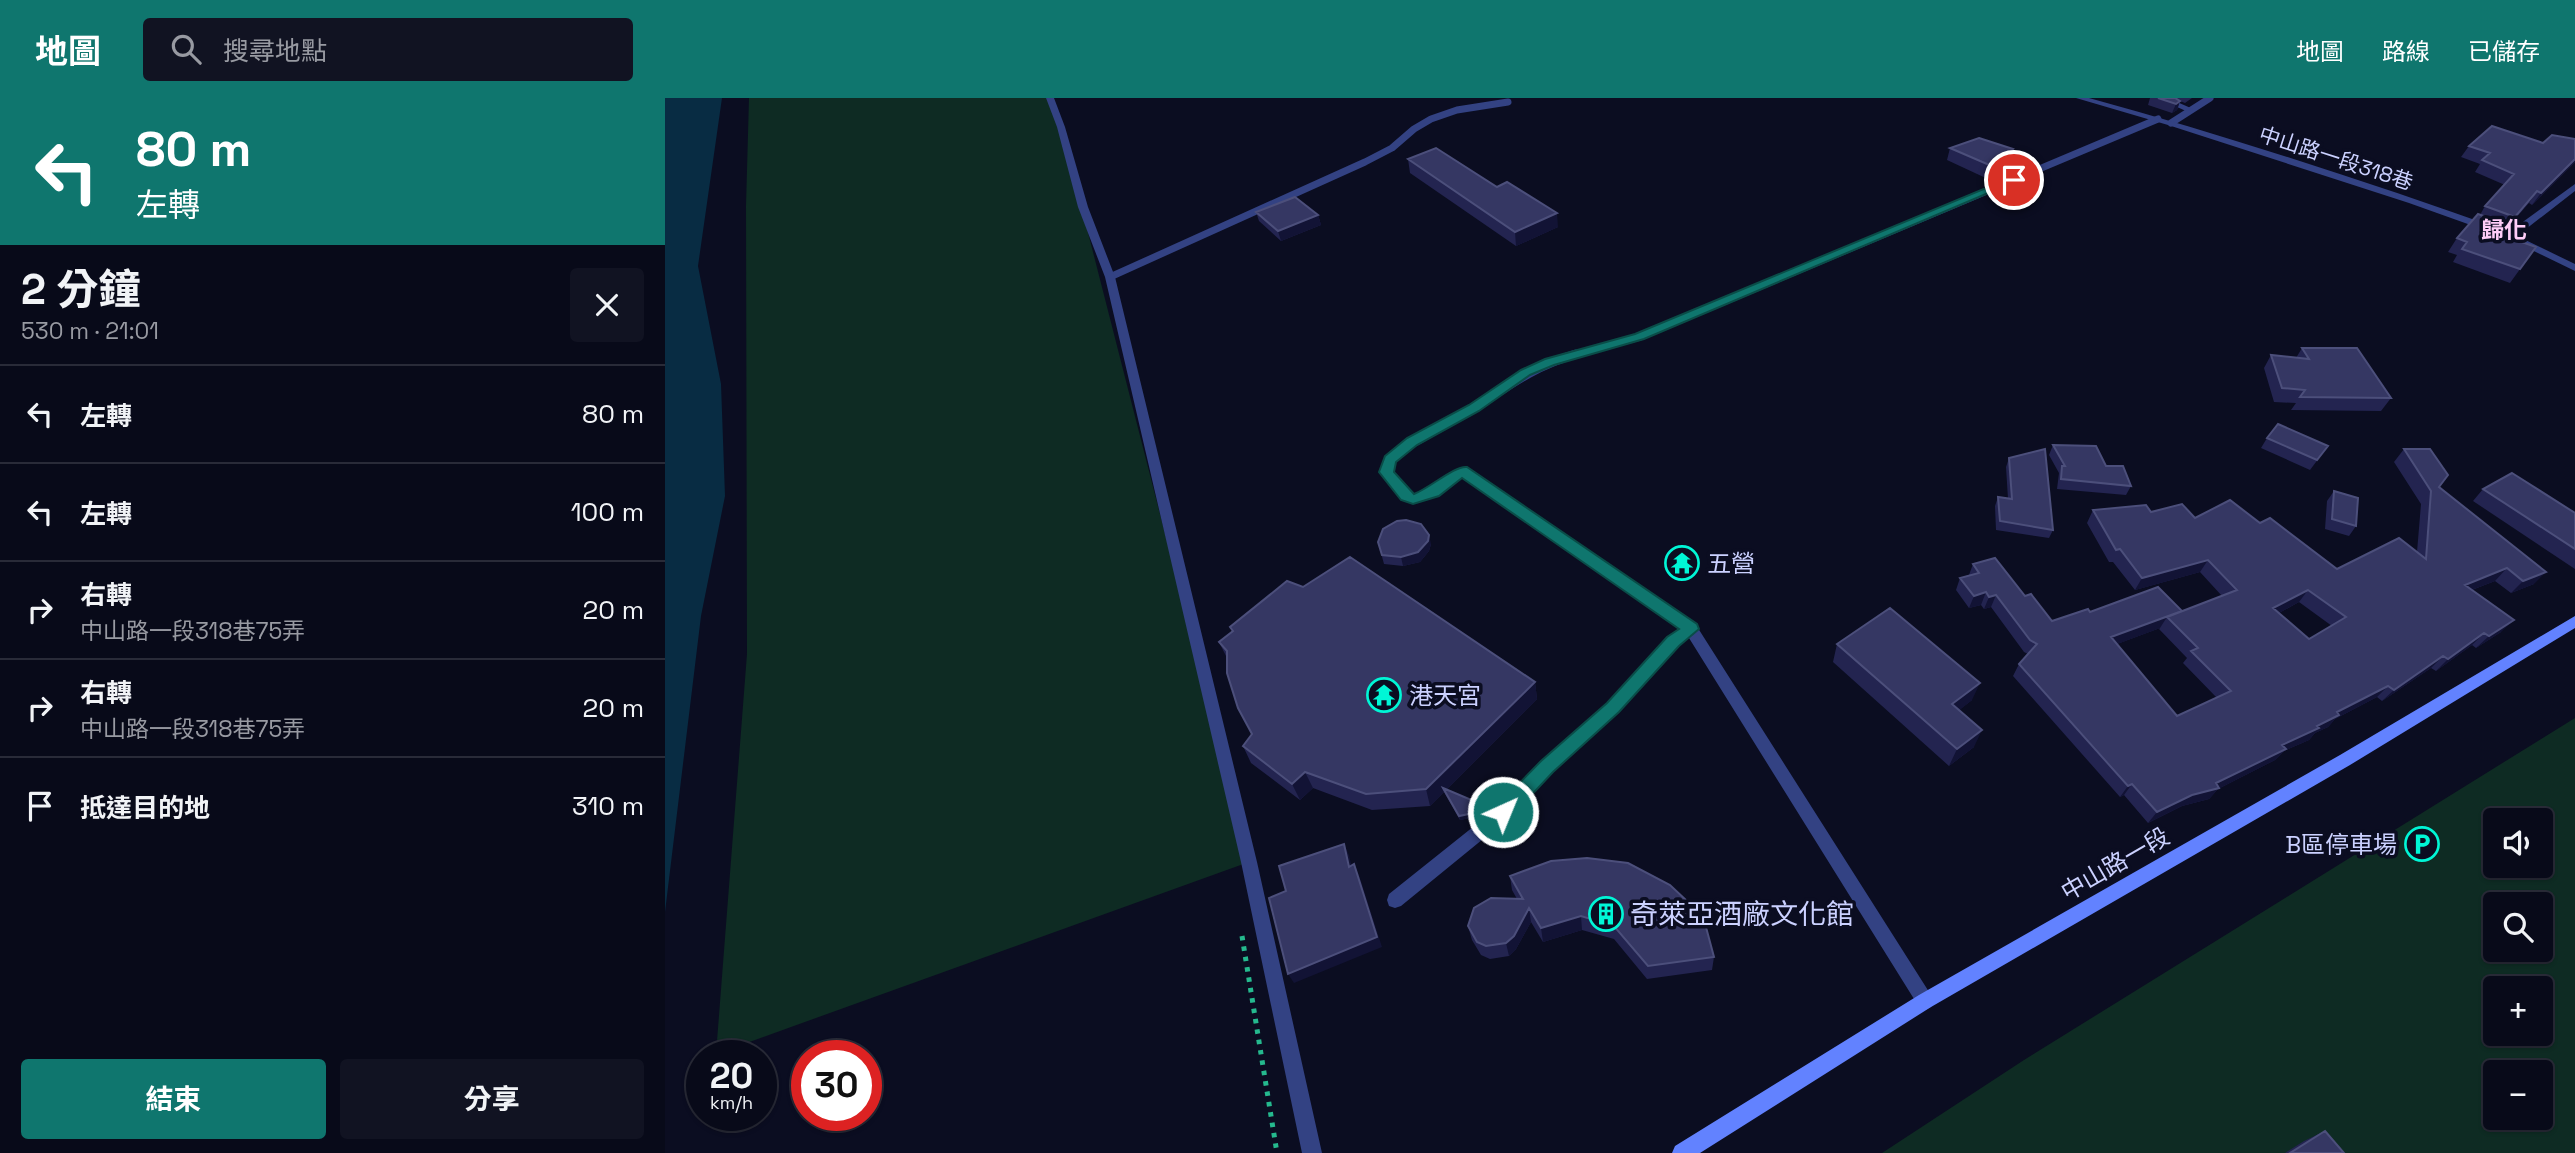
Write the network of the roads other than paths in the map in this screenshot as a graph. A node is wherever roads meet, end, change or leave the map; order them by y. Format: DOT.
graph roads {
  1 [pos="1050,98"];
  2 [pos="2080,98"];
  3 [pos="2161,98"];
  4 [pos="2210,98"];
  5 [pos="1507,102"];
  6 [pos="2189,108"];
  7 [pos="2158,119"];
  8 [pos="2171,123"];
  9 [pos="2575,187"];
  10 [pos="2510,236"];
  11 [pos="2575,268"];
  12 [pos="1110,277"];
  13 [pos="1403,492"];
  14 [pos="2575,621"];
  15 [pos="1691,629"];
  16 [pos="1395,900"];
  17 [pos="1925,1001"];
  18 [pos="1312,1153"];
  19 [pos="1682,1153"];
  1 -- 12 [label="street"];
  2 -- 7 [label="street, 中山路一段318巷"];
  3 -- 6 [label="street"];
  4 -- 6 [label="lane"];
  5 -- 12 [label="lane"];
  6 -- 8 [label="lane"];
  7 -- 8 [label="street, 中山路一段318巷"];
  7 -- 13 [label="lane"];
  8 -- 10 [label="street, 中山路一段318巷"];
  9 -- 10 [label="street"];
  10 -- 11 [label="street, 中山路一段318巷"];
  12 -- 18 [label="street"];
  13 -- 15 [label="street"];
  14 -- 17 [label="street, 中山路一段"];
  15 -- 16 [label="street"];
  15 -- 17 [label="street"];
  17 -- 19 [label="street, 中山路一段"];
}
